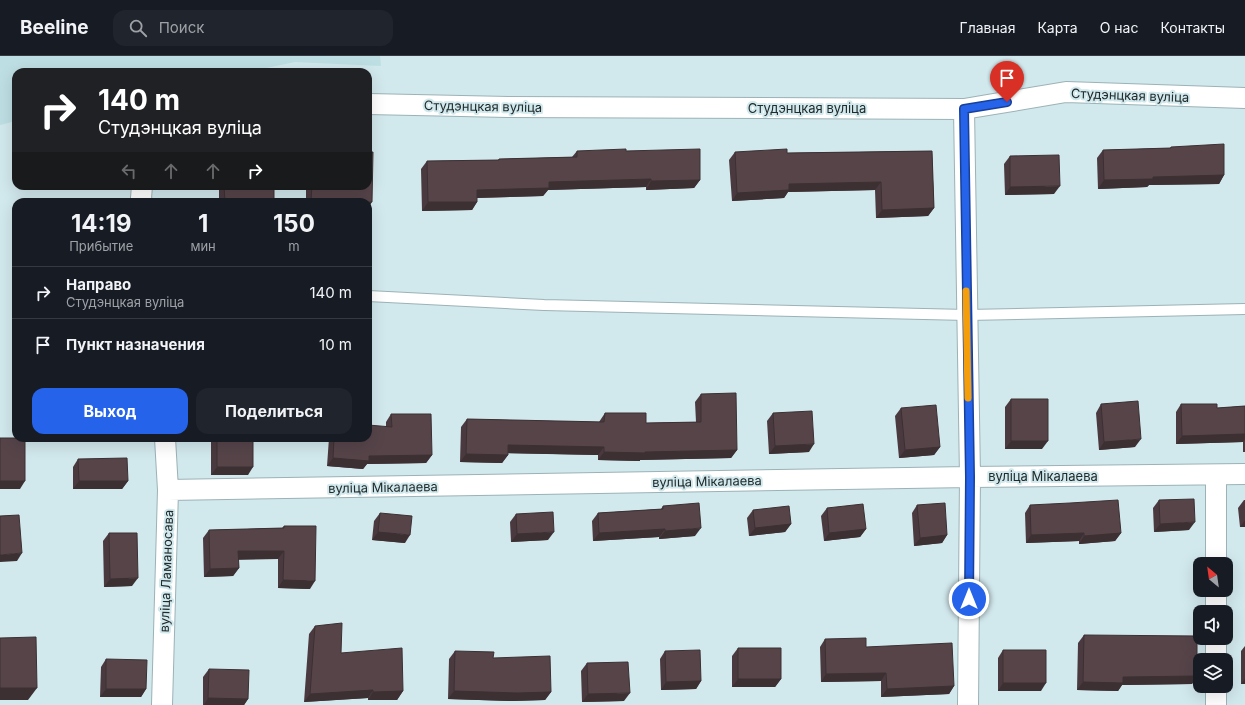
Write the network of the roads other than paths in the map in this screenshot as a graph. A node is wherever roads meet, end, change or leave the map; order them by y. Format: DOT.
graph roads {
  1 [pos="1245,98"];
  2 [pos="372,104"];
  3 [pos="964,109"];
  4 [pos="372,296"];
  5 [pos="1245,309"];
  6 [pos="967,315"];
  7 [pos="165,442"];
  8 [pos="1245,474"];
  9 [pos="1216,475"];
  10 [pos="970,477"];
  11 [pos="168,490"];
  12 [pos="1216,557"];
  13 [pos="1216,693"];
  14 [pos="162,705"];
  15 [pos="968,705"];
  16 [pos="1216,705"];
  1 -- 3 [label="street, Студэнцкая вуліца"];
  2 -- 3 [label="street, Студэнцкая вуліца"];
  3 -- 6 [label="street"];
  4 -- 6 [label="lane"];
  5 -- 6 [label="lane"];
  6 -- 10 [label="street"];
  7 -- 11 [label="street, вуліца Ламаносава"];
  8 -- 9 [label="street, вуліца Мікалаева"];
  9 -- 10 [label="street, вуліца Мікалаева"];
  9 -- 12 [label="street"];
  10 -- 11 [label="street, вуліца Мікалаева"];
  10 -- 15 [label="street"];
  11 -- 14 [label="street, вуліца Ламаносава"];
  13 -- 16 [label="street"];
}
